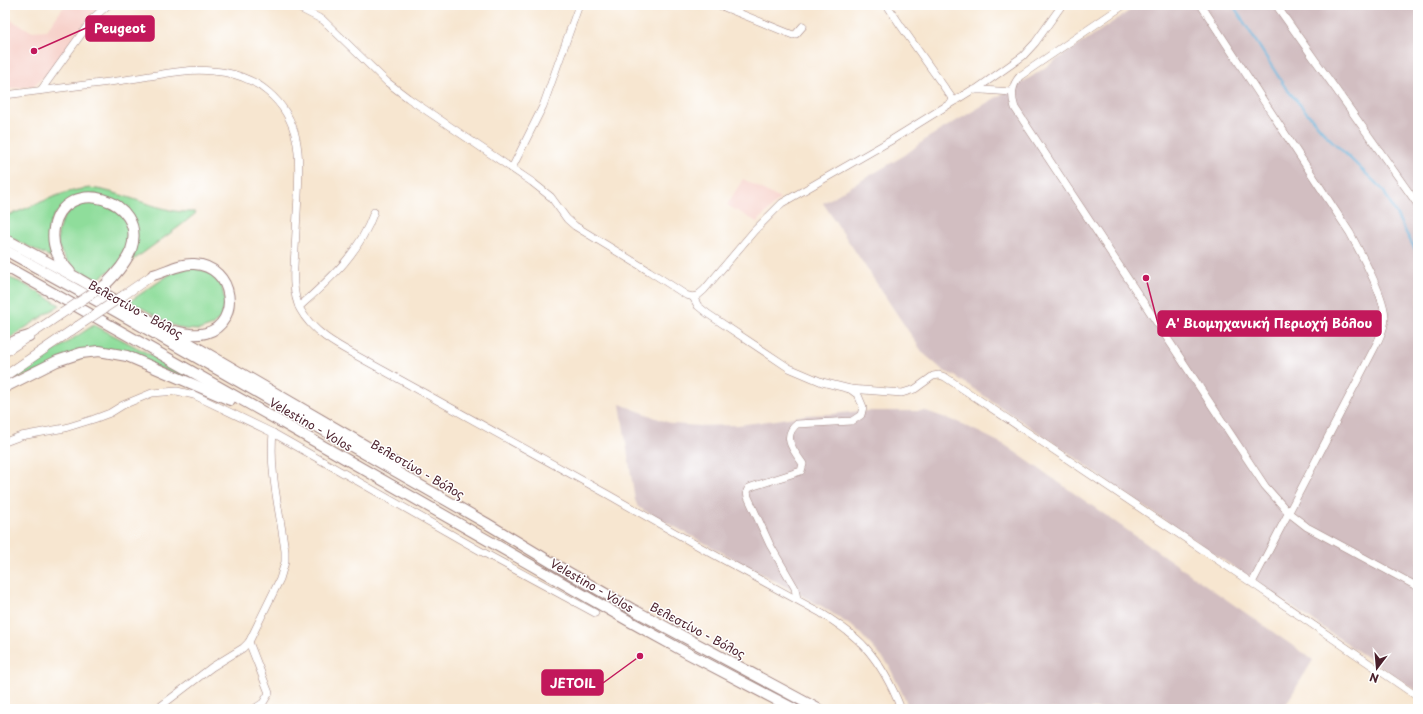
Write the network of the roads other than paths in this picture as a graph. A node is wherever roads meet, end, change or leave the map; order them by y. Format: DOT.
graph roads {
  1 [pos="108,5"];
  2 [pos="293,5"];
  3 [pos="579,5"];
  4 [pos="719,5"];
  5 [pos="887,5"];
  6 [pos="1062,5"];
  7 [pos="1124,5"];
  8 [pos="1201,5"];
  9 [pos="1276,5"];
  10 [pos="803,26"];
  11 [pos="41,90"];
  12 [pos="975,90"];
  13 [pos="1012,92"];
  14 [pos="5,95"];
  15 [pos="954,101"];
  16 [pos="512,168"];
  17 [pos="1418,205"];
  18 [pos="374,212"];
  19 [pos="5,239"];
  20 [pos="5,250"];
  21 [pos="5,266"];
  22 [pos="5,271"];
  23 [pos="153,275"];
  24 [pos="29,280"];
  25 [pos="80,280"];
  26 [pos="106,284"];
  27 [pos="693,297"];
  28 [pos="299,307"];
  29 [pos="160,326"];
  30 [pos="29,336"];
  31 [pos="5,346"];
  32 [pos="5,352"];
  33 [pos="5,376"];
  34 [pos="5,387"];
  35 [pos="850,389"];
  36 [pos="282,422"];
  37 [pos="273,433"];
  38 [pos="5,442"];
  39 [pos="1289,513"];
  40 [pos="486,523"];
  41 [pos="553,578"];
  42 [pos="1252,583"];
  43 [pos="1418,586"];
  44 [pos="547,588"];
  45 [pos="797,599"];
  46 [pos="595,613"];
  47 [pos="249,642"];
  48 [pos="1418,697"];
  49 [pos="157,709"];
  50 [pos="254,709"];
  51 [pos="794,709"];
  52 [pos="818,709"];
  53 [pos="901,709"];
  1 -- 11 [label="street"];
  2 -- 16 [label="street"];
  3 -- 16 [label="street"];
  4 -- 10 [label="street"];
  5 -- 15 [label="street"];
  6 -- 12 [label="street"];
  7 -- 13 [label="street"];
  8 -- 39 [label="street"];
  9 -- 17 [label="street"];
  11 -- 14 [label="street"];
  11 -- 28 [label="street"];
  12 -- 13 [label="street"];
  12 -- 15 [label="street"];
  13 -- 39 [label="street"];
  15 -- 27 [label="street"];
  16 -- 27 [label="street"];
  18 -- 28 [label="street"];
  19 -- 25 [label="highway"];
  20 -- 40 [label="highway, Βελεστίνο - Βόλος"];
  21 -- 24 [label="highway, Velestino - Volos"];
  22 -- 24 [label="highway"];
  23 -- 29 [label="highway"];
  23 -- 33 [label="main road, bridge"];
  24 -- 36 [label="highway, Velestino - Volos"];
  25 -- 26 [label="highway"];
  25 -- 29 [label="highway"];
  26 -- 30 [label="main road, bridge"];
  27 -- 35 [label="street"];
  28 -- 45 [label="street"];
  29 -- 40 [label="highway"];
  30 -- 31 [label="highway"];
  30 -- 32 [label="main road"];
  34 -- 36 [label="highway"];
  35 -- 42 [label="street"];
  35 -- 45 [label="street"];
  36 -- 41 [label="highway, Velestino - Volos"];
  37 -- 38 [label="street"];
  37 -- 44 [label="street"];
  37 -- 47 [label="street"];
  39 -- 42 [label="street"];
  39 -- 43 [label="street"];
  40 -- 52 [label="highway, Βελεστίνο - Βόλος"];
  41 -- 44 [label="street"];
  41 -- 51 [label="highway, Velestino - Volos"];
  42 -- 48 [label="street"];
  44 -- 46 [label="street"];
  45 -- 53 [label="street"];
  47 -- 49 [label="street"];
  47 -- 50 [label="street"];
}
